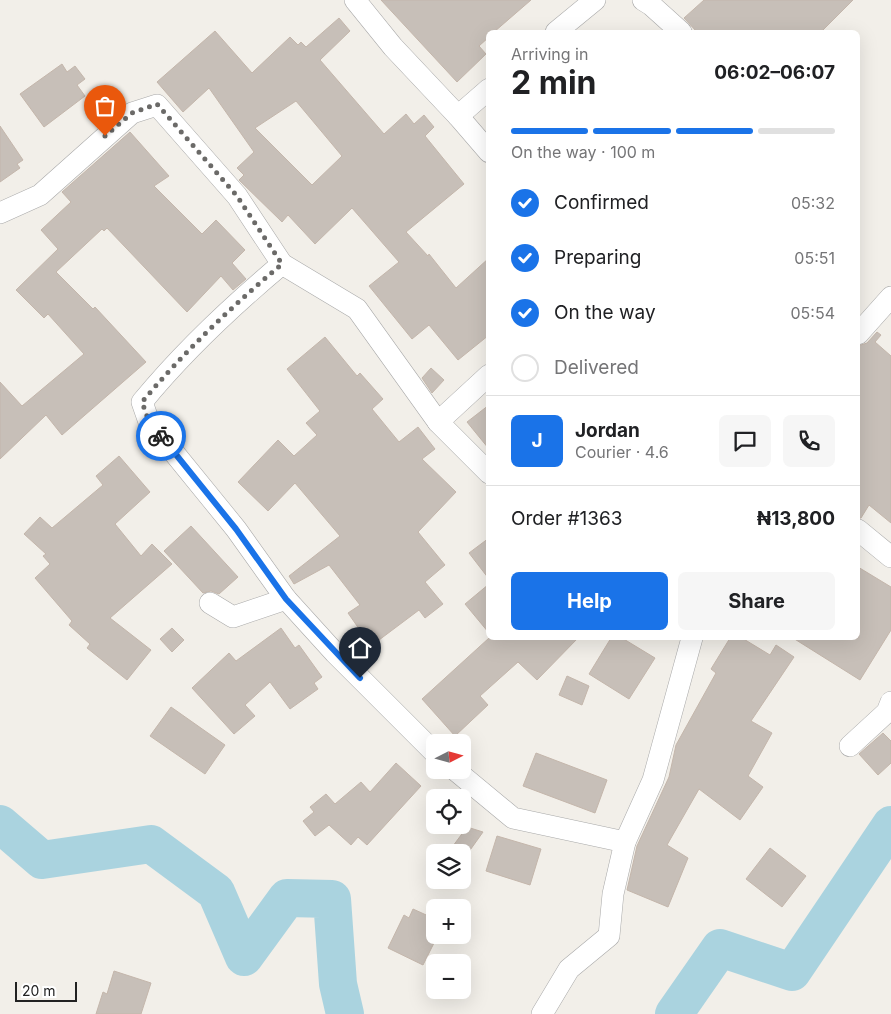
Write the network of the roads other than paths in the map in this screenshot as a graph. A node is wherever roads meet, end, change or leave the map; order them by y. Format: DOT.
graph roads {
  1 [pos="355,0"];
  2 [pos="594,0"];
  3 [pos="643,0"];
  4 [pos="558,30"];
  5 [pos="679,30"];
  6 [pos="486,92"];
  7 [pos="458,116"];
  8 [pos="486,149"];
  9 [pos="0,213"];
  10 [pos="282,264"];
  11 [pos="889,302"];
  12 [pos="860,332"];
  13 [pos="486,378"];
  14 [pos="438,422"];
  15 [pos="486,470"];
  16 [pos="860,532"];
  17 [pos="891,556"];
  18 [pos="286,599"];
  19 [pos="210,603"];
  20 [pos="691,640"];
  21 [pos="891,702"];
  22 [pos="426,743"];
  23 [pos="850,746"];
  24 [pos="466,779"];
  25 [pos="624,842"];
  26 [pos="542,1014"];
  1 -- 7 [label="street"];
  2 -- 4 [label="street"];
  3 -- 5 [label="street"];
  6 -- 7 [label="street"];
  7 -- 8 [label="street"];
  9 -- 10 [label="street"];
  10 -- 14 [label="street"];
  10 -- 18 [label="street"];
  11 -- 12 [label="street"];
  13 -- 14 [label="street"];
  14 -- 15 [label="street"];
  16 -- 17 [label="street"];
  18 -- 19 [label="street"];
  18 -- 22 [label="street"];
  20 -- 25 [label="street"];
  21 -- 23 [label="street"];
  24 -- 25 [label="street"];
  25 -- 26 [label="street"];
}
